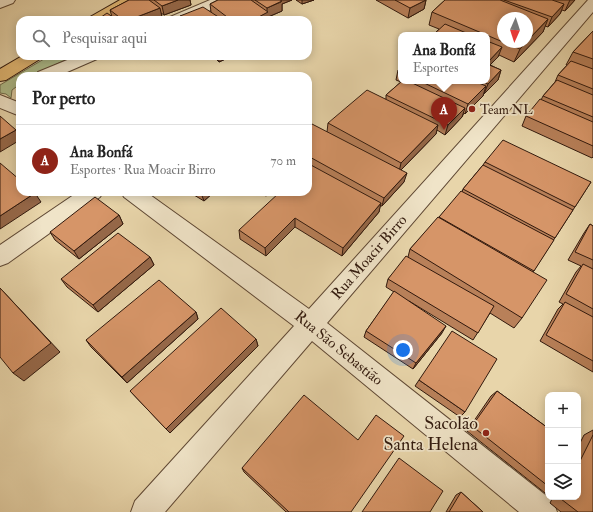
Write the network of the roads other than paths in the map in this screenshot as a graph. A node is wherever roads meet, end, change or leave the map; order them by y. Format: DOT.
graph roads {
  1 [pos="8,0"];
  2 [pos="130,0"];
  3 [pos="222,0"];
  4 [pos="593,3"];
  5 [pos="0,4"];
  6 [pos="103,16"];
  7 [pos="184,16"];
  8 [pos="16,60"];
  9 [pos="27,60"];
  10 [pos="82,60"];
  11 [pos="0,66"];
  12 [pos="53,72"];
  13 [pos="0,76"];
  14 [pos="0,101"];
  15 [pos="16,104"];
  16 [pos="87,196"];
  17 [pos="136,196"];
  18 [pos="0,257"];
  19 [pos="310,324"];
  20 [pos="146,512"];
  21 [pos="542,512"];
  1 -- 5 [label="street"];
  2 -- 6 [label="main road"];
  3 -- 7 [label="street"];
  4 -- 19 [label="street, Rua Moacir Birro"];
  8 -- 11 [label="main road"];
  9 -- 13 [label="main road"];
  10 -- 12 [label="street"];
  14 -- 15 [label="street"];
  16 -- 18 [label="street"];
  17 -- 19 [label="street, Rua São Sebastião"];
  19 -- 20 [label="street, Rua Moacir Birro"];
  19 -- 21 [label="street, Rua São Sebastião"];
}
